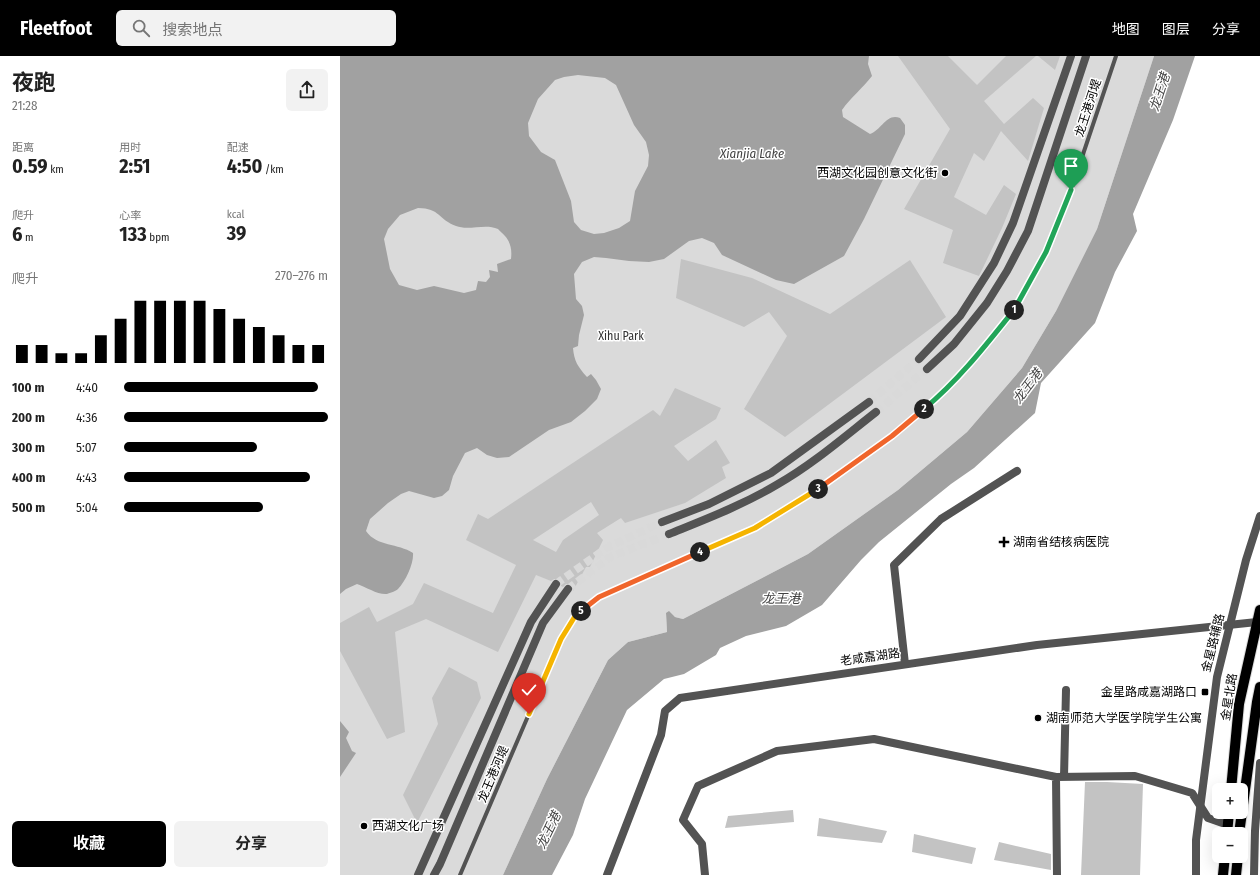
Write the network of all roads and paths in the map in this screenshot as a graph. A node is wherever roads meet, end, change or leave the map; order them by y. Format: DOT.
graph roads {
  1 [pos="1070,56"];
  2 [pos="1086,56"];
  3 [pos="1116,56"];
  4 [pos="919,359"];
  5 [pos="927,369"];
  6 [pos="869,402"];
  7 [pos="876,412"];
  8 [pos="1016,471"];
  9 [pos="1260,516"];
  10 [pos="662,522"];
  11 [pos="669,534"];
  12 [pos="556,584"];
  13 [pos="568,589"];
  14 [pos="1260,610"];
  15 [pos="1257,622"];
  16 [pos="905,664"];
  17 [pos="1260,687"];
  18 [pos="1066,690"];
  19 [pos="1260,763"];
  20 [pos="1060,777"];
  21 [pos="1232,783"];
  22 [pos="1224,827"];
  23 [pos="1240,827"];
  24 [pos="1224,863"];
  25 [pos="1237,863"];
  26 [pos="418,875"];
  27 [pos="434,875"];
  28 [pos="460,875"];
  29 [pos="607,875"];
  30 [pos="706,875"];
  31 [pos="1057,875"];
  32 [pos="1196,875"];
  33 [pos="1223,875"];
  34 [pos="1236,875"];
  35 [pos="1254,875"];
  1 -- 4 [label="street"];
  2 -- 5 [label="street"];
  3 -- 28 [label="lane, 龙王港河堤"];
  6 -- 10 [label="street"];
  7 -- 11 [label="street"];
  8 -- 16 [label="street"];
  9 -- 32 [label="street, 金星路辅路"];
  12 -- 26 [label="street"];
  13 -- 27 [label="street"];
  14 -- 15 [label="main road, 金星北路"];
  15 -- 16 [label="street, 老咸嘉湖路"];
  15 -- 21 [label="main road, 金星北路"];
  16 -- 29 [label="street, 老咸嘉湖路"];
  17 -- 23 [label="main road"];
  18 -- 20 [label="street"];
  19 -- 35 [label="street"];
  20 -- 22 [label="street"];
  20 -- 30 [label="street"];
  20 -- 31 [label="street"];
  24 -- 33 [label="main road"];
  25 -- 34 [label="main road"];
}
